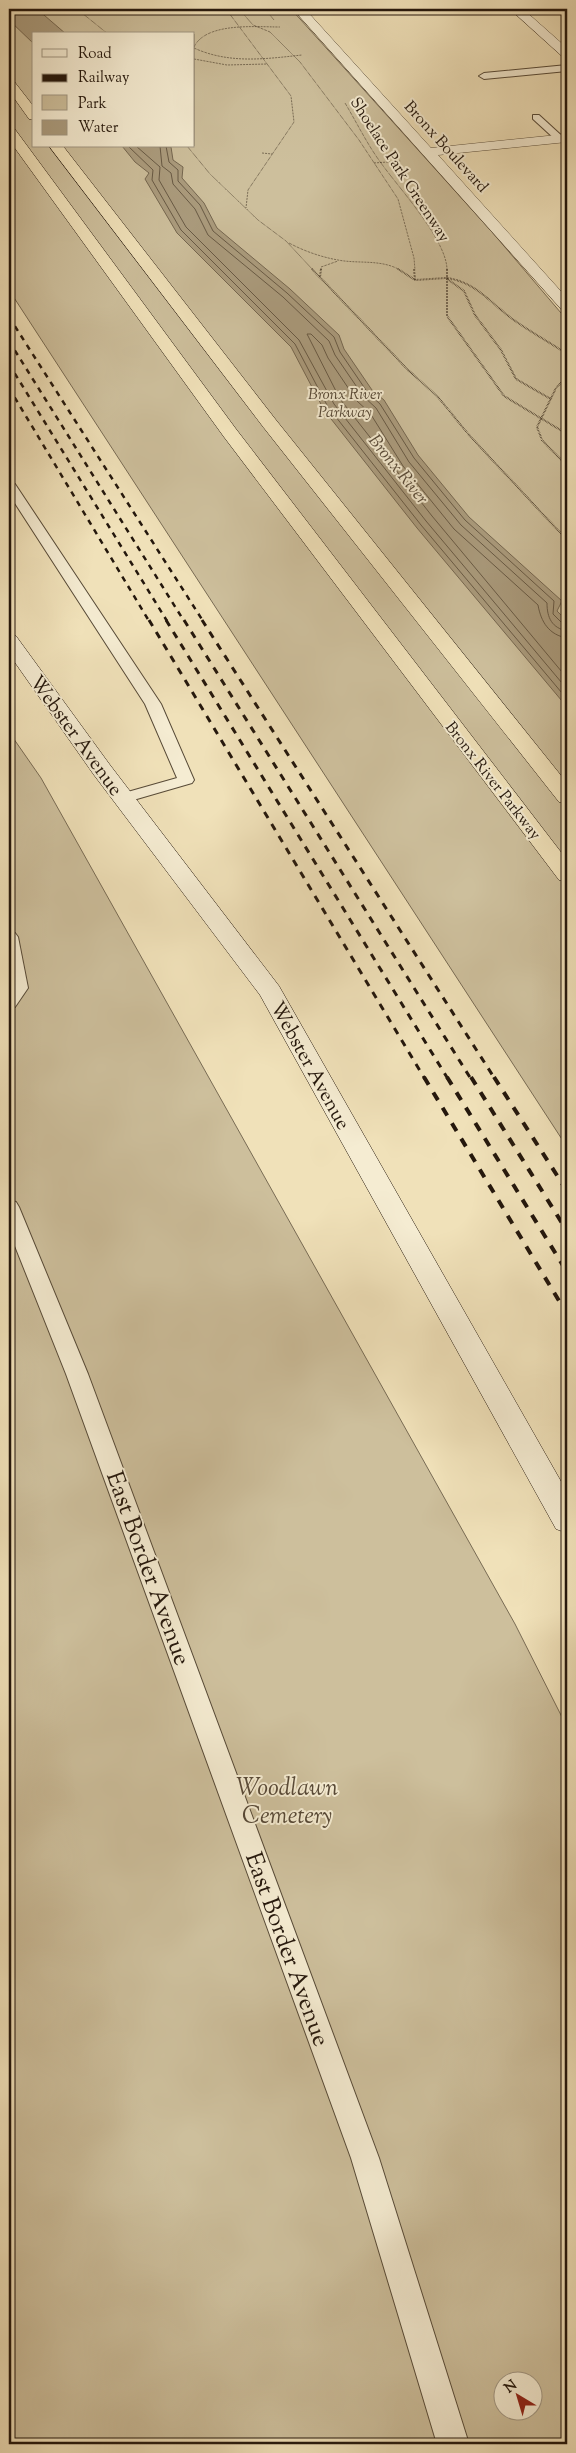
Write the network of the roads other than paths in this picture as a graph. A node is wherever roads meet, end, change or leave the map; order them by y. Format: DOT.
graph roads {
  1 [pos="299,9"];
  2 [pos="516,9"];
  3 [pos="567,53"];
  4 [pos="567,68"];
  5 [pos="484,76"];
  6 [pos="9,83"];
  7 [pos="32,113"];
  8 [pos="536,117"];
  9 [pos="9,131"];
  10 [pos="564,139"];
  11 [pos="58,148"];
  12 [pos="430,152"];
  13 [pos="567,307"];
  14 [pos="9,484"];
  15 [pos="9,640"];
  16 [pos="567,796"];
  17 [pos="123,798"];
  18 [pos="567,875"];
  19 [pos="9,937"];
  20 [pos="9,1003"];
  21 [pos="9,1207"];
  22 [pos="567,1520"];
  23 [pos="453,2444"];
  1 -- 12 [label="street, Bronx Boulevard"];
  2 -- 3 [label="street"];
  4 -- 5 [label="lane"];
  6 -- 7 [label="highway"];
  8 -- 10 [label="lane"];
  9 -- 18 [label="highway, Bronx River Parkway"];
  10 -- 12 [label="street"];
  11 -- 16 [label="highway"];
  12 -- 13 [label="street, Bronx Boulevard"];
  14 -- 17 [label="lane"];
  15 -- 17 [label="street, Webster Avenue"];
  17 -- 22 [label="street, Webster Avenue"];
  19 -- 20 [label="lane"];
  21 -- 23 [label="lane, East Border Avenue"];
}
